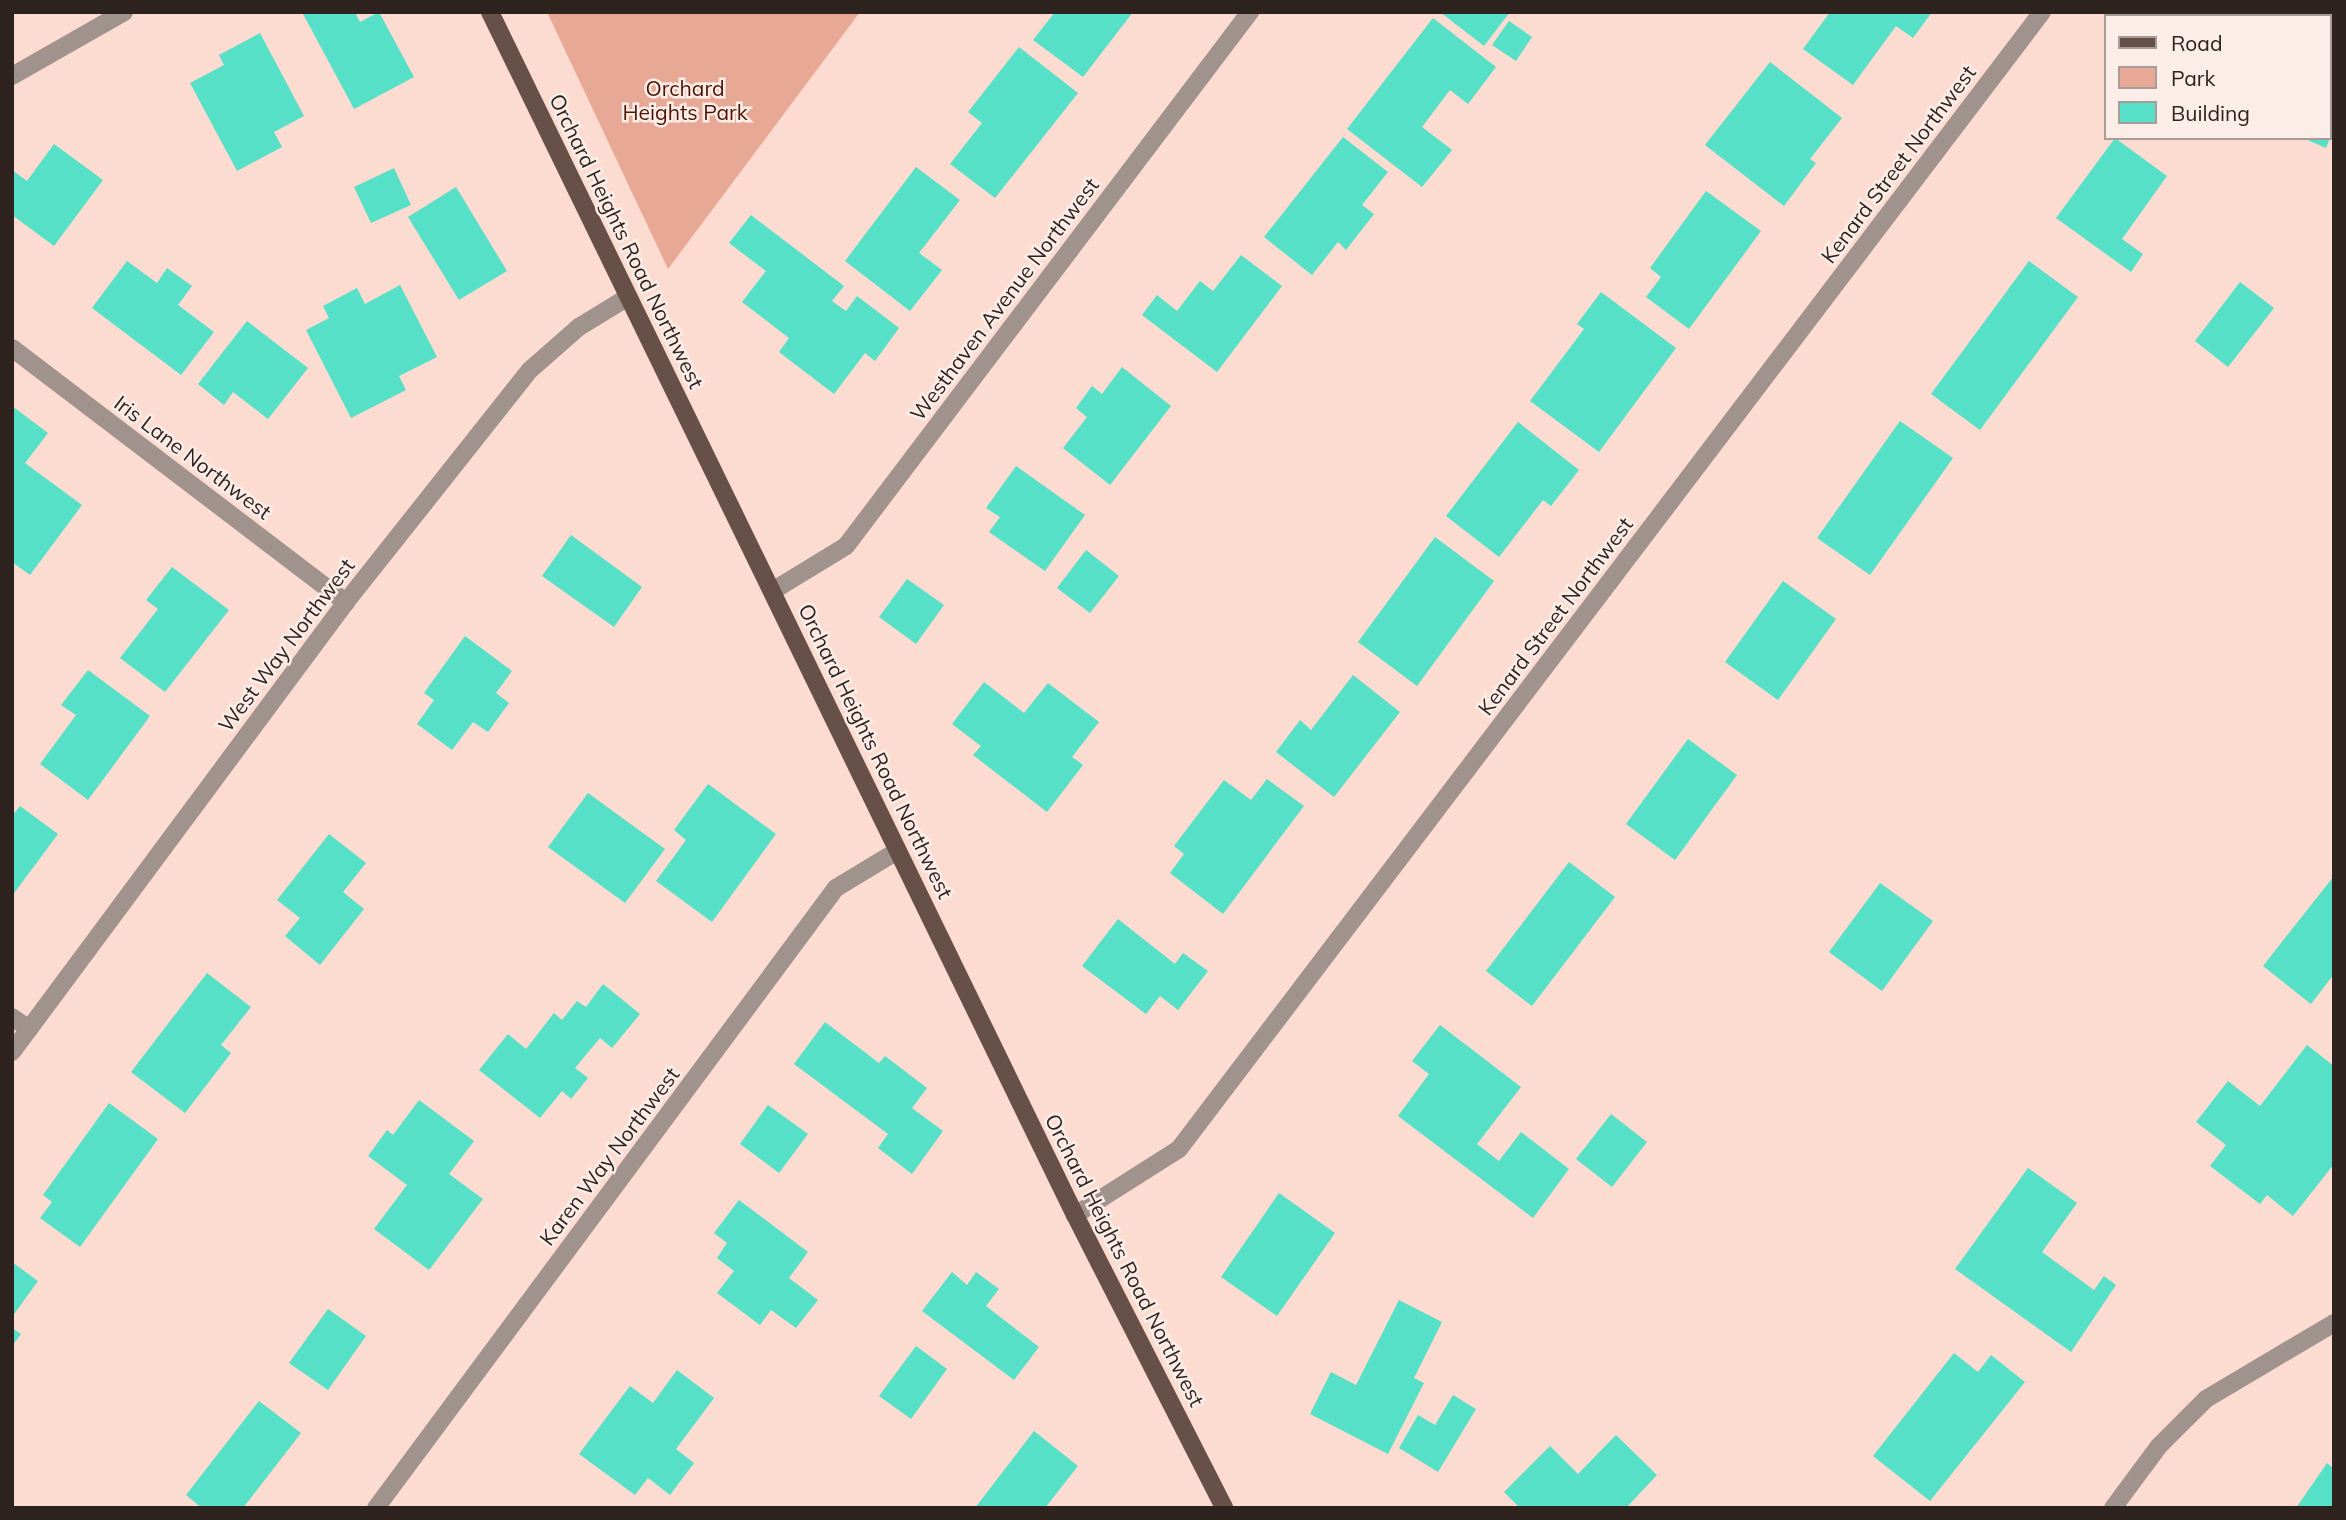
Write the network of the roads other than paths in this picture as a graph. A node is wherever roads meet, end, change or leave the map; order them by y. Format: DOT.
graph roads {
  1 [pos="124,12"];
  2 [pos="490,12"];
  3 [pos="1250,12"];
  4 [pos="2042,12"];
  5 [pos="12,76"];
  6 [pos="628,297"];
  7 [pos="12,348"];
  8 [pos="774,590"];
  9 [pos="346,602"];
  10 [pos="897,851"];
  11 [pos="12,1017"];
  12 [pos="29,1030"];
  13 [pos="12,1052"];
  14 [pos="1075,1215"];
  15 [pos="2334,1323"];
  16 [pos="376,1508"];
  17 [pos="1224,1508"];
  18 [pos="2113,1508"];
  1 -- 5 [label="street"];
  2 -- 6 [label="main road, Orchard Heights Road Northwest"];
  3 -- 8 [label="street, Westhaven Avenue Northwest"];
  4 -- 14 [label="street, Kenard Street Northwest"];
  6 -- 8 [label="main road, Orchard Heights Road Northwest"];
  6 -- 9 [label="street, West Way Northwest"];
  7 -- 9 [label="street, Iris Lane Northwest"];
  8 -- 10 [label="main road, Orchard Heights Road Northwest"];
  9 -- 12 [label="street, West Way Northwest"];
  10 -- 14 [label="main road, Orchard Heights Road Northwest"];
  10 -- 16 [label="street, Karen Way Northwest"];
  11 -- 12 [label="street"];
  12 -- 13 [label="street, West Way Northwest"];
  14 -- 17 [label="main road, Orchard Heights Road Northwest"];
  15 -- 18 [label="street"];
}
